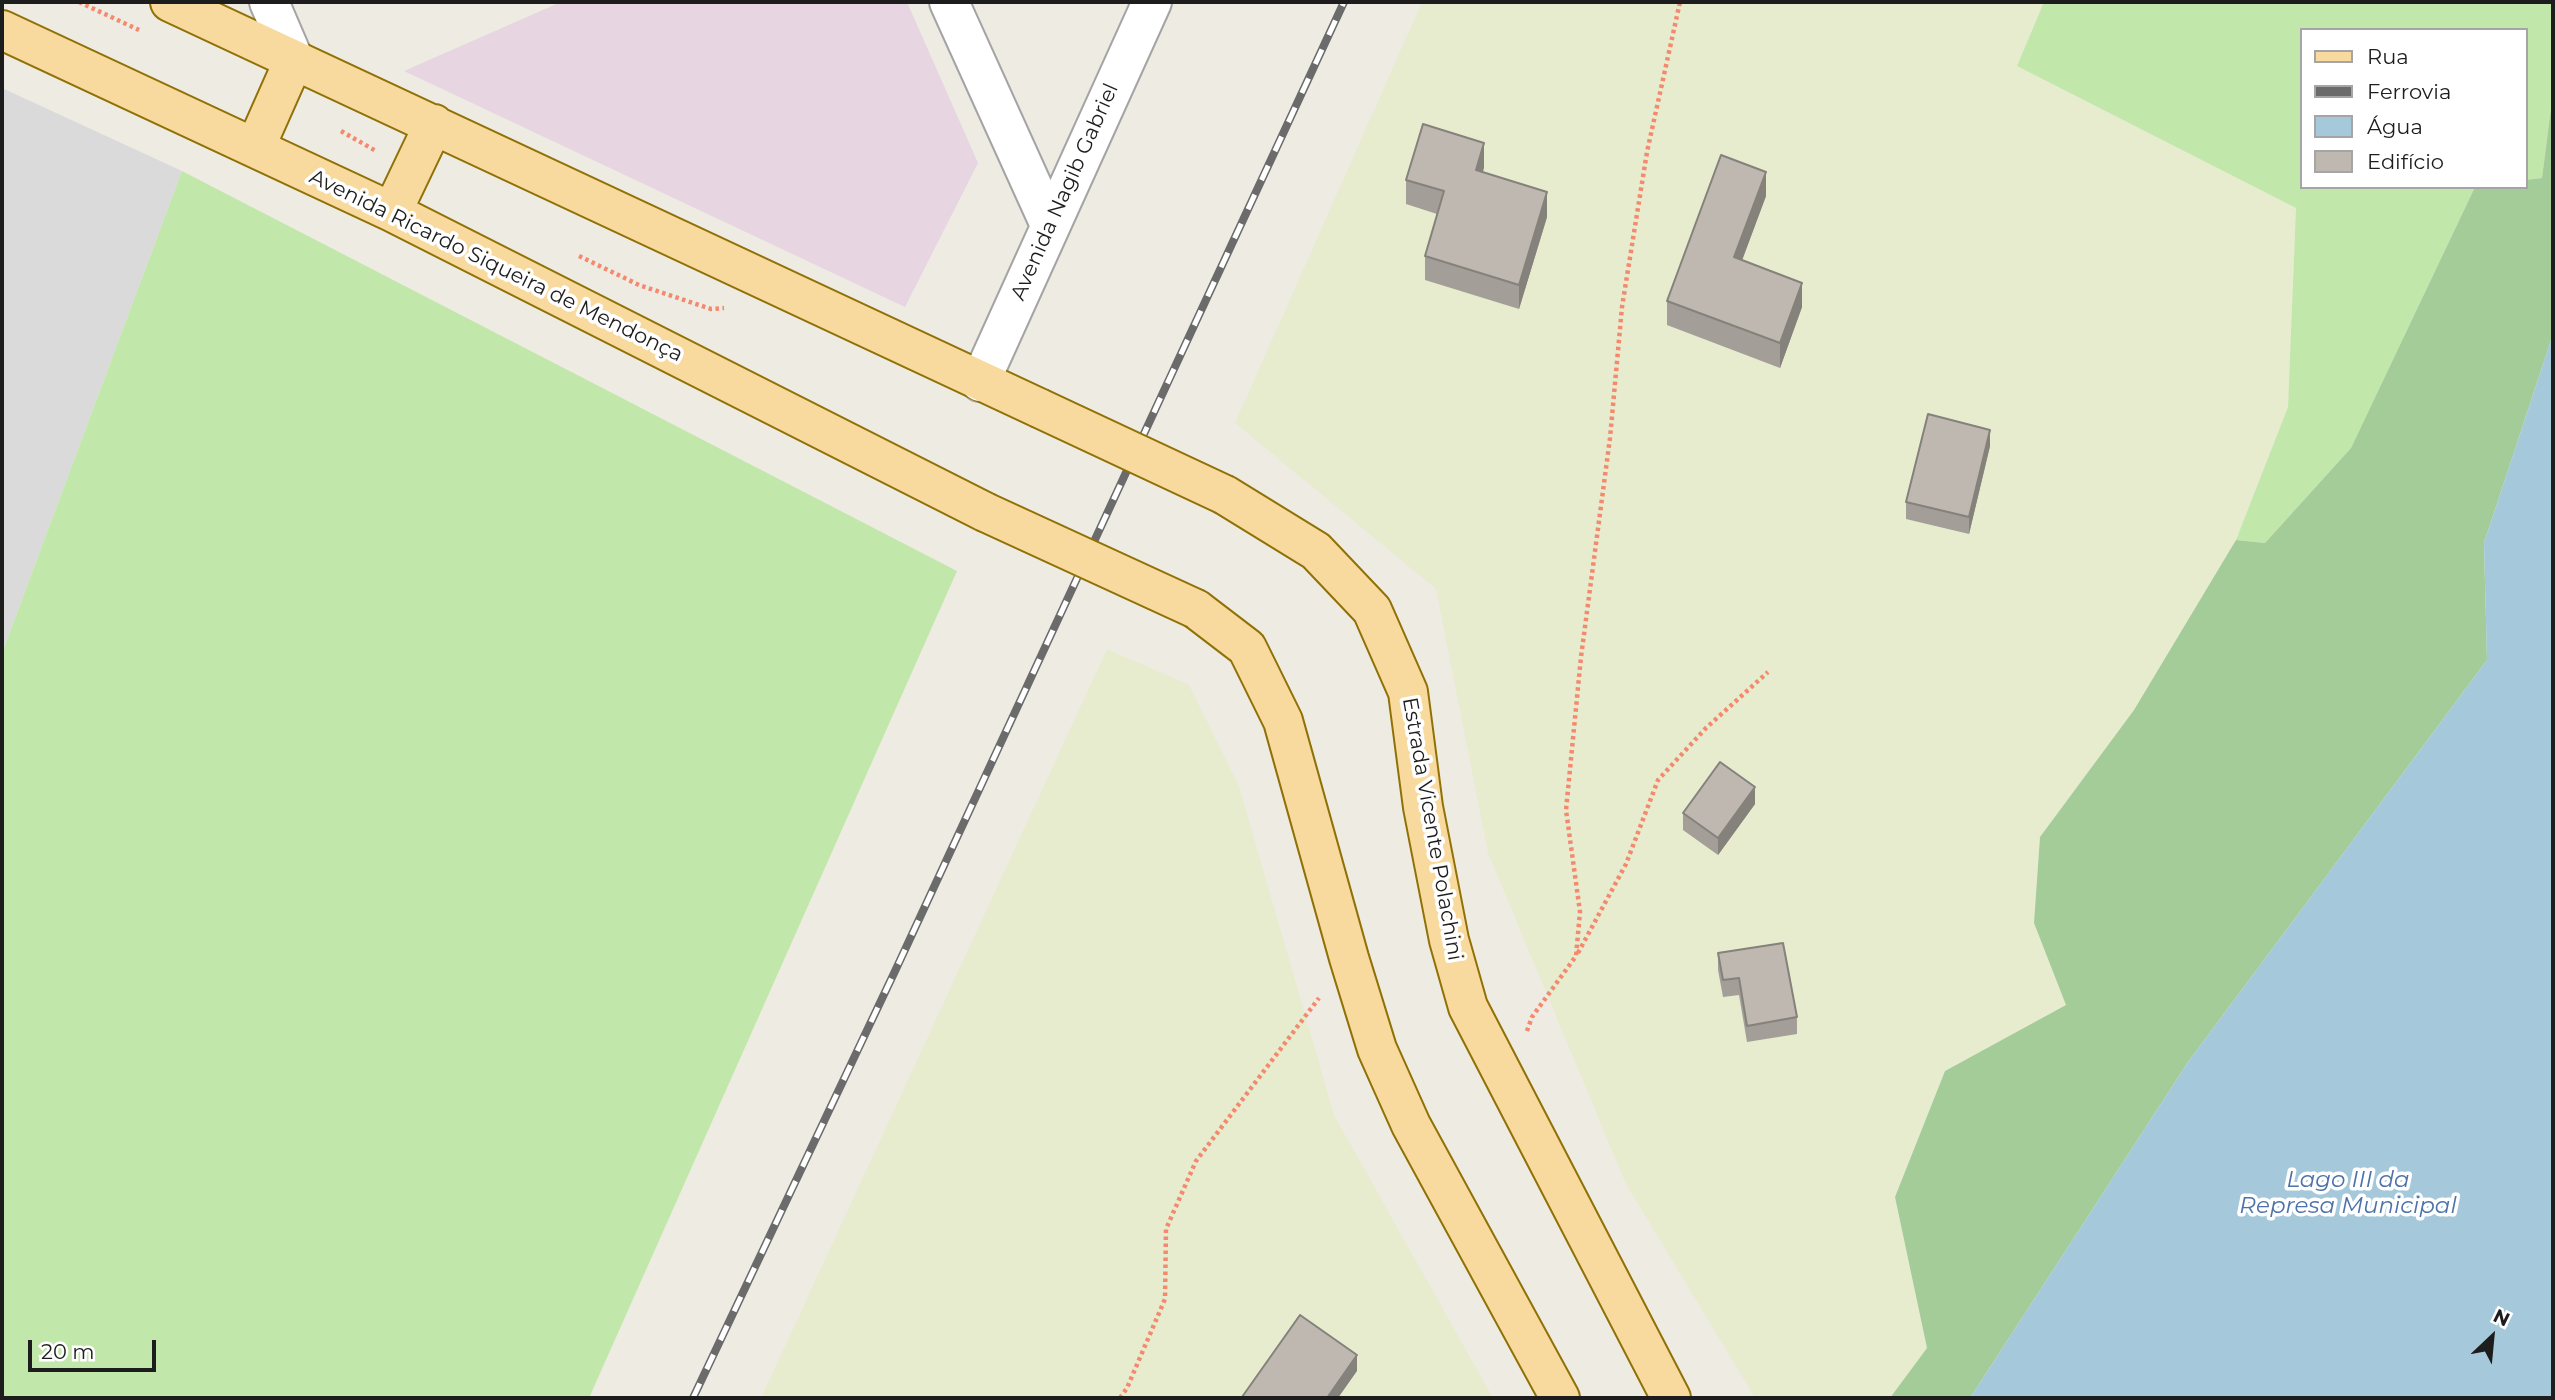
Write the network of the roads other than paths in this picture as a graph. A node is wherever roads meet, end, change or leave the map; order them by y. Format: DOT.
graph roads {
  1 [pos="170,2"];
  2 [pos="269,2"];
  3 [pos="949,2"];
  4 [pos="1152,2"];
  5 [pos="2,30"];
  6 [pos="294,60"];
  7 [pos="435,124"];
  8 [pos="255,148"];
  9 [pos="392,212"];
  10 [pos="1050,225"];
  11 [pos="979,382"];
  12 [pos="1560,1398"];
  13 [pos="1671,1398"];
  1 -- 6 [label="main road"];
  2 -- 6 [label="street"];
  3 -- 10 [label="street"];
  4 -- 10 [label="street, Avenida Nagib Gabriel"];
  5 -- 8 [label="main road, Avenida Ricardo Siqueira de Mendonça"];
  6 -- 7 [label="main road"];
  6 -- 8 [label="main road"];
  7 -- 9 [label="main road"];
  7 -- 11 [label="main road"];
  8 -- 9 [label="main road, Avenida Ricardo Siqueira de Mendonça"];
  9 -- 12 [label="main road, Avenida Ricardo Siqueira de Mendonça, bridge"];
  10 -- 11 [label="street, Avenida Nagib Gabriel"];
  11 -- 13 [label="main road, Estrada Vicente Polachini, bridge"];
}
